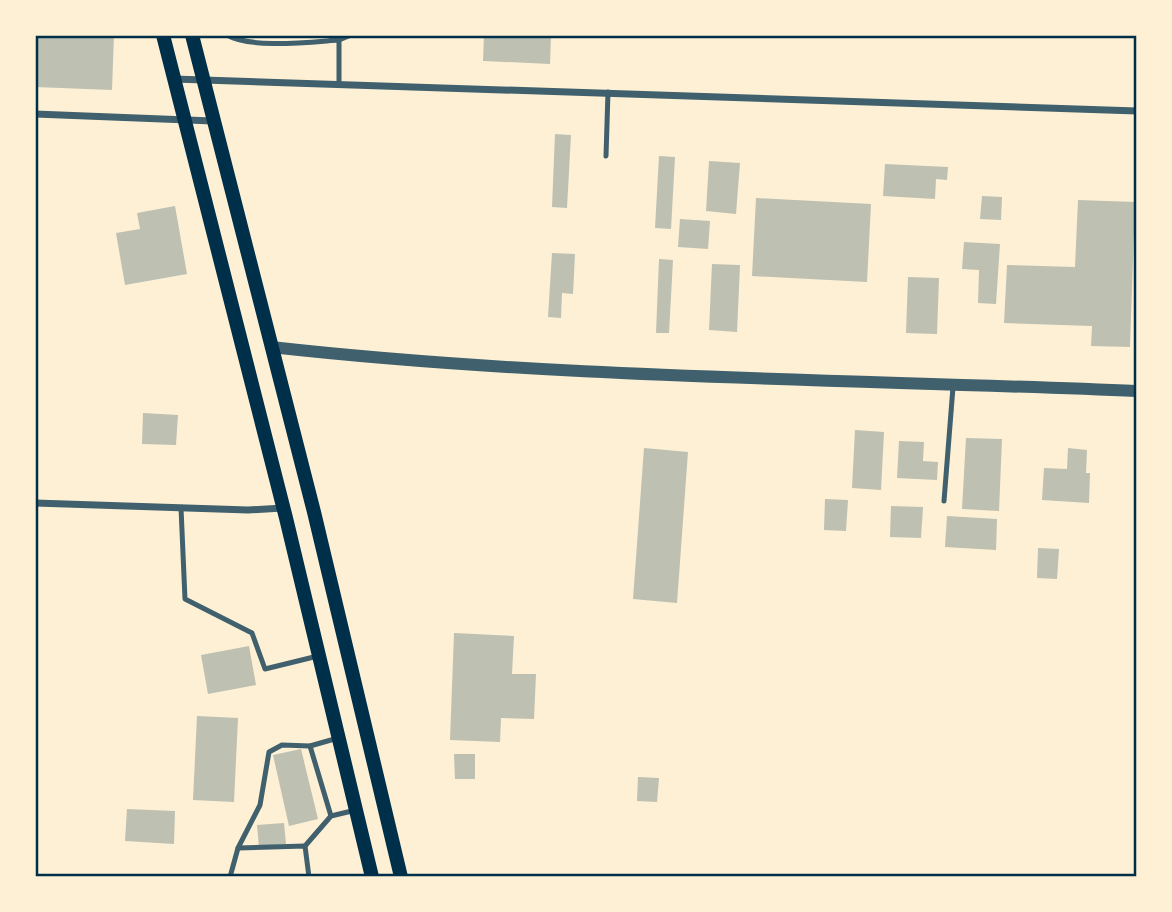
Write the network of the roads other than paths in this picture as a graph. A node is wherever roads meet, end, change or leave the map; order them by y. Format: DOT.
graph roads {
  1 [pos="163,35"];
  2 [pos="192,35"];
  3 [pos="227,35"];
  4 [pos="351,35"];
  5 [pos="339,37"];
  6 [pos="202,78"];
  7 [pos="174,79"];
  8 [pos="339,83"];
  9 [pos="608,92"];
  10 [pos="1137,111"];
  11 [pos="35,114"];
  12 [pos="184,119"];
  13 [pos="214,121"];
  14 [pos="606,156"];
  15 [pos="271,347"];
  16 [pos="954,384"];
  17 [pos="1137,391"];
  18 [pos="944,500"];
  19 [pos="35,503"];
  20 [pos="181,508"];
  21 [pos="284,508"];
  22 [pos="318,656"];
  23 [pos="338,738"];
  24 [pos="310,746"];
  25 [pos="356,810"];
  26 [pos="331,816"];
  27 [pos="305,846"];
  28 [pos="237,848"];
  29 [pos="230,877"];
  30 [pos="309,877"];
  31 [pos="372,877"];
  32 [pos="398,877"];
  1 -- 7 [label="main road"];
  2 -- 6 [label="main road"];
  3 -- 5 [label="lane"];
  4 -- 5 [label="lane"];
  5 -- 8 [label="lane"];
  6 -- 7 [label="street"];
  6 -- 8 [label="street"];
  6 -- 13 [label="main road"];
  7 -- 12 [label="main road"];
  8 -- 9 [label="street"];
  9 -- 10 [label="street"];
  9 -- 14 [label="lane"];
  11 -- 12 [label="street"];
  12 -- 13 [label="street"];
  12 -- 21 [label="main road"];
  13 -- 15 [label="main road"];
  15 -- 16 [label="street"];
  15 -- 32 [label="main road"];
  16 -- 17 [label="street"];
  16 -- 18 [label="lane"];
  19 -- 20 [label="street"];
  20 -- 21 [label="street"];
  20 -- 22 [label="lane"];
  21 -- 22 [label="main road"];
  22 -- 23 [label="main road"];
  23 -- 24 [label="lane"];
  23 -- 25 [label="main road"];
  24 -- 26 [label="lane"];
  24 -- 28 [label="lane"];
  25 -- 26 [label="lane"];
  25 -- 31 [label="main road"];
  26 -- 27 [label="lane"];
  27 -- 28 [label="lane"];
  27 -- 30 [label="lane"];
  28 -- 29 [label="lane"];
}
